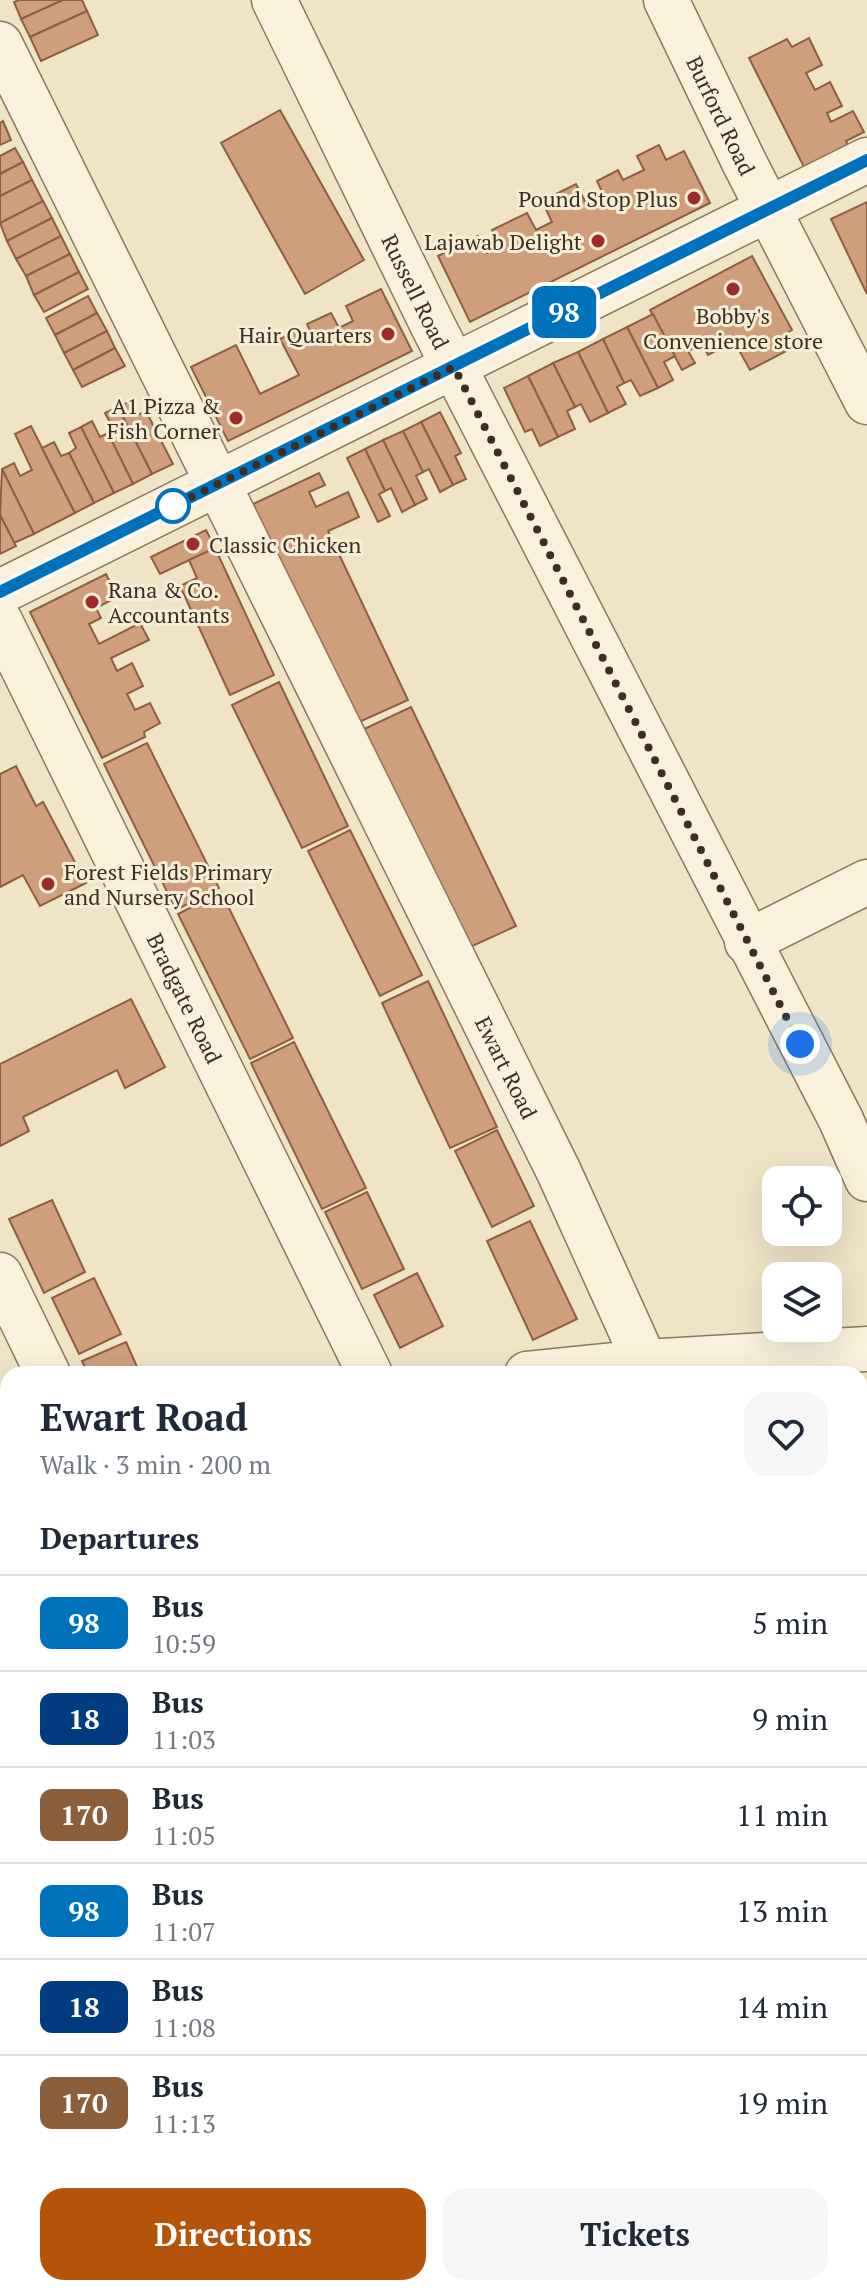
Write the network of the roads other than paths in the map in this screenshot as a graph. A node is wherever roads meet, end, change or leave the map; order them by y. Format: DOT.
graph roads {
  1 [pos="274,0"];
  2 [pos="666,0"];
  3 [pos="0,44"];
  4 [pos="867,160"];
  5 [pos="768,209"];
  6 [pos="454,367"];
  7 [pos="867,402"];
  8 [pos="218,484"];
  9 [pos="0,592"];
  10 [pos="0,621"];
  11 [pos="867,882"];
  12 [pos="747,942"];
  13 [pos="867,1179"];
  14 [pos="0,1275"];
  15 [pos="867,1349"];
  16 [pos="645,1362"];
  17 [pos="44,1366"];
  18 [pos="366,1366"];
  19 [pos="606,1366"];
  1 -- 6 [label="street, Russell Road"];
  2 -- 5 [label="street, Burford Road"];
  3 -- 8 [label="street, Ewart Road"];
  4 -- 5 [label="street"];
  5 -- 6 [label="street"];
  5 -- 7 [label="street, Burford Road"];
  6 -- 8 [label="street"];
  6 -- 12 [label="street, Russell Road"];
  8 -- 9 [label="street"];
  8 -- 16 [label="street, Ewart Road"];
  10 -- 18 [label="street, Bradgate Road"];
  11 -- 12 [label="street"];
  12 -- 13 [label="street, Russell Road"];
  14 -- 17 [label="street"];
  15 -- 16 [label="street"];
  16 -- 19 [label="street"];
}
